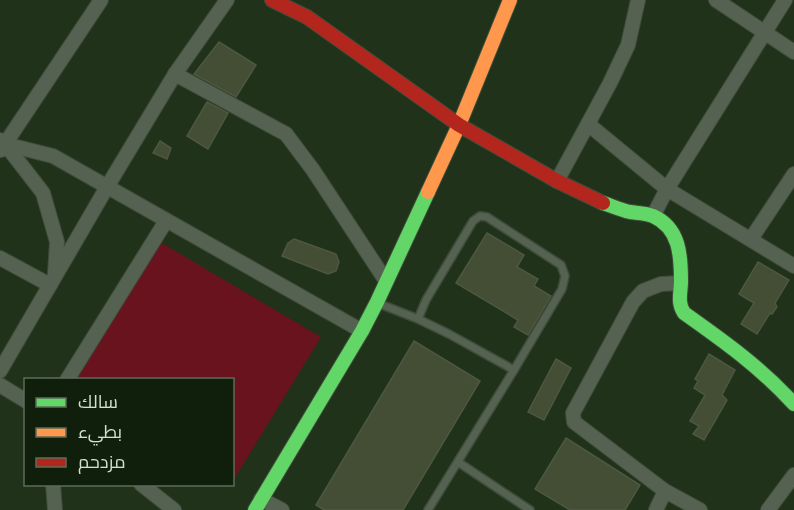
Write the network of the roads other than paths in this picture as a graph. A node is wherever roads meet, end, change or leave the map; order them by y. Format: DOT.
graph roads {
  1 [pos="101,0"];
  2 [pos="227,0"];
  3 [pos="272,0"];
  4 [pos="510,0"];
  5 [pos="638,0"];
  6 [pos="716,0"];
  7 [pos="785,0"];
  8 [pos="764,33"];
  9 [pos="794,52"];
  10 [pos="175,74"];
  11 [pos="588,124"];
  12 [pos="459,125"];
  13 [pos="2,145"];
  14 [pos="794,174"];
  15 [pos="557,181"];
  16 [pos="107,187"];
  17 [pos="667,189"];
  18 [pos="653,216"];
  19 [pos="166,221"];
  20 [pos="751,239"];
  21 [pos="0,258"];
  22 [pos="794,266"];
  23 [pos="386,281"];
  24 [pos="52,282"];
  25 [pos="681,283"];
  26 [pos="377,303"];
  27 [pos="418,318"];
  28 [pos="362,331"];
  29 [pos="514,370"];
  30 [pos="0,371"];
  31 [pos="68,378"];
  32 [pos="0,385"];
  33 [pos="24,401"];
  34 [pos="794,404"];
  35 [pos="458,462"];
  36 [pos="793,478"];
  37 [pos="53,486"];
  38 [pos="144,486"];
  39 [pos="665,491"];
  40 [pos="258,504"];
  41 [pos="55,510"];
  42 [pos="174,510"];
  43 [pos="282,510"];
  44 [pos="428,510"];
  45 [pos="530,510"];
  46 [pos="656,510"];
  47 [pos="700,510"];
  48 [pos="768,510"];
  1 -- 13 [label="street"];
  2 -- 10 [label="street"];
  3 -- 12 [label="main road"];
  4 -- 12 [label="main road"];
  5 -- 11 [label="street"];
  6 -- 8 [label="street"];
  7 -- 8 [label="street"];
  8 -- 9 [label="street"];
  8 -- 17 [label="street"];
  10 -- 16 [label="street"];
  10 -- 23 [label="street"];
  11 -- 15 [label="street"];
  11 -- 17 [label="street"];
  12 -- 15 [label="main road"];
  12 -- 23 [label="main road"];
  13 -- 16 [label="street"];
  13 -- 24 [label="street"];
  14 -- 20 [label="street"];
  15 -- 18 [label="main road"];
  16 -- 19 [label="street"];
  16 -- 24 [label="street"];
  17 -- 18 [label="street"];
  17 -- 20 [label="street"];
  18 -- 25 [label="main road"];
  19 -- 28 [label="street"];
  19 -- 31 [label="street"];
  20 -- 22 [label="street"];
  21 -- 24 [label="street"];
  23 -- 26 [label="main road"];
  24 -- 30 [label="street"];
  25 -- 34 [label="main road"];
  25 -- 39 [label="street"];
  26 -- 27 [label="lane"];
  26 -- 28 [label="main road"];
  27 -- 29 [label="lane"];
  27 -- 29 [label="lane"];
  28 -- 40 [label="main road"];
  29 -- 35 [label="lane"];
  32 -- 33 [label="street"];
  35 -- 44 [label="lane"];
  35 -- 45 [label="lane"];
  36 -- 48 [label="street"];
  37 -- 41 [label="street"];
  38 -- 42 [label="street"];
  39 -- 46 [label="street"];
  39 -- 47 [label="street"];
  40 -- 43 [label="street"];
}
